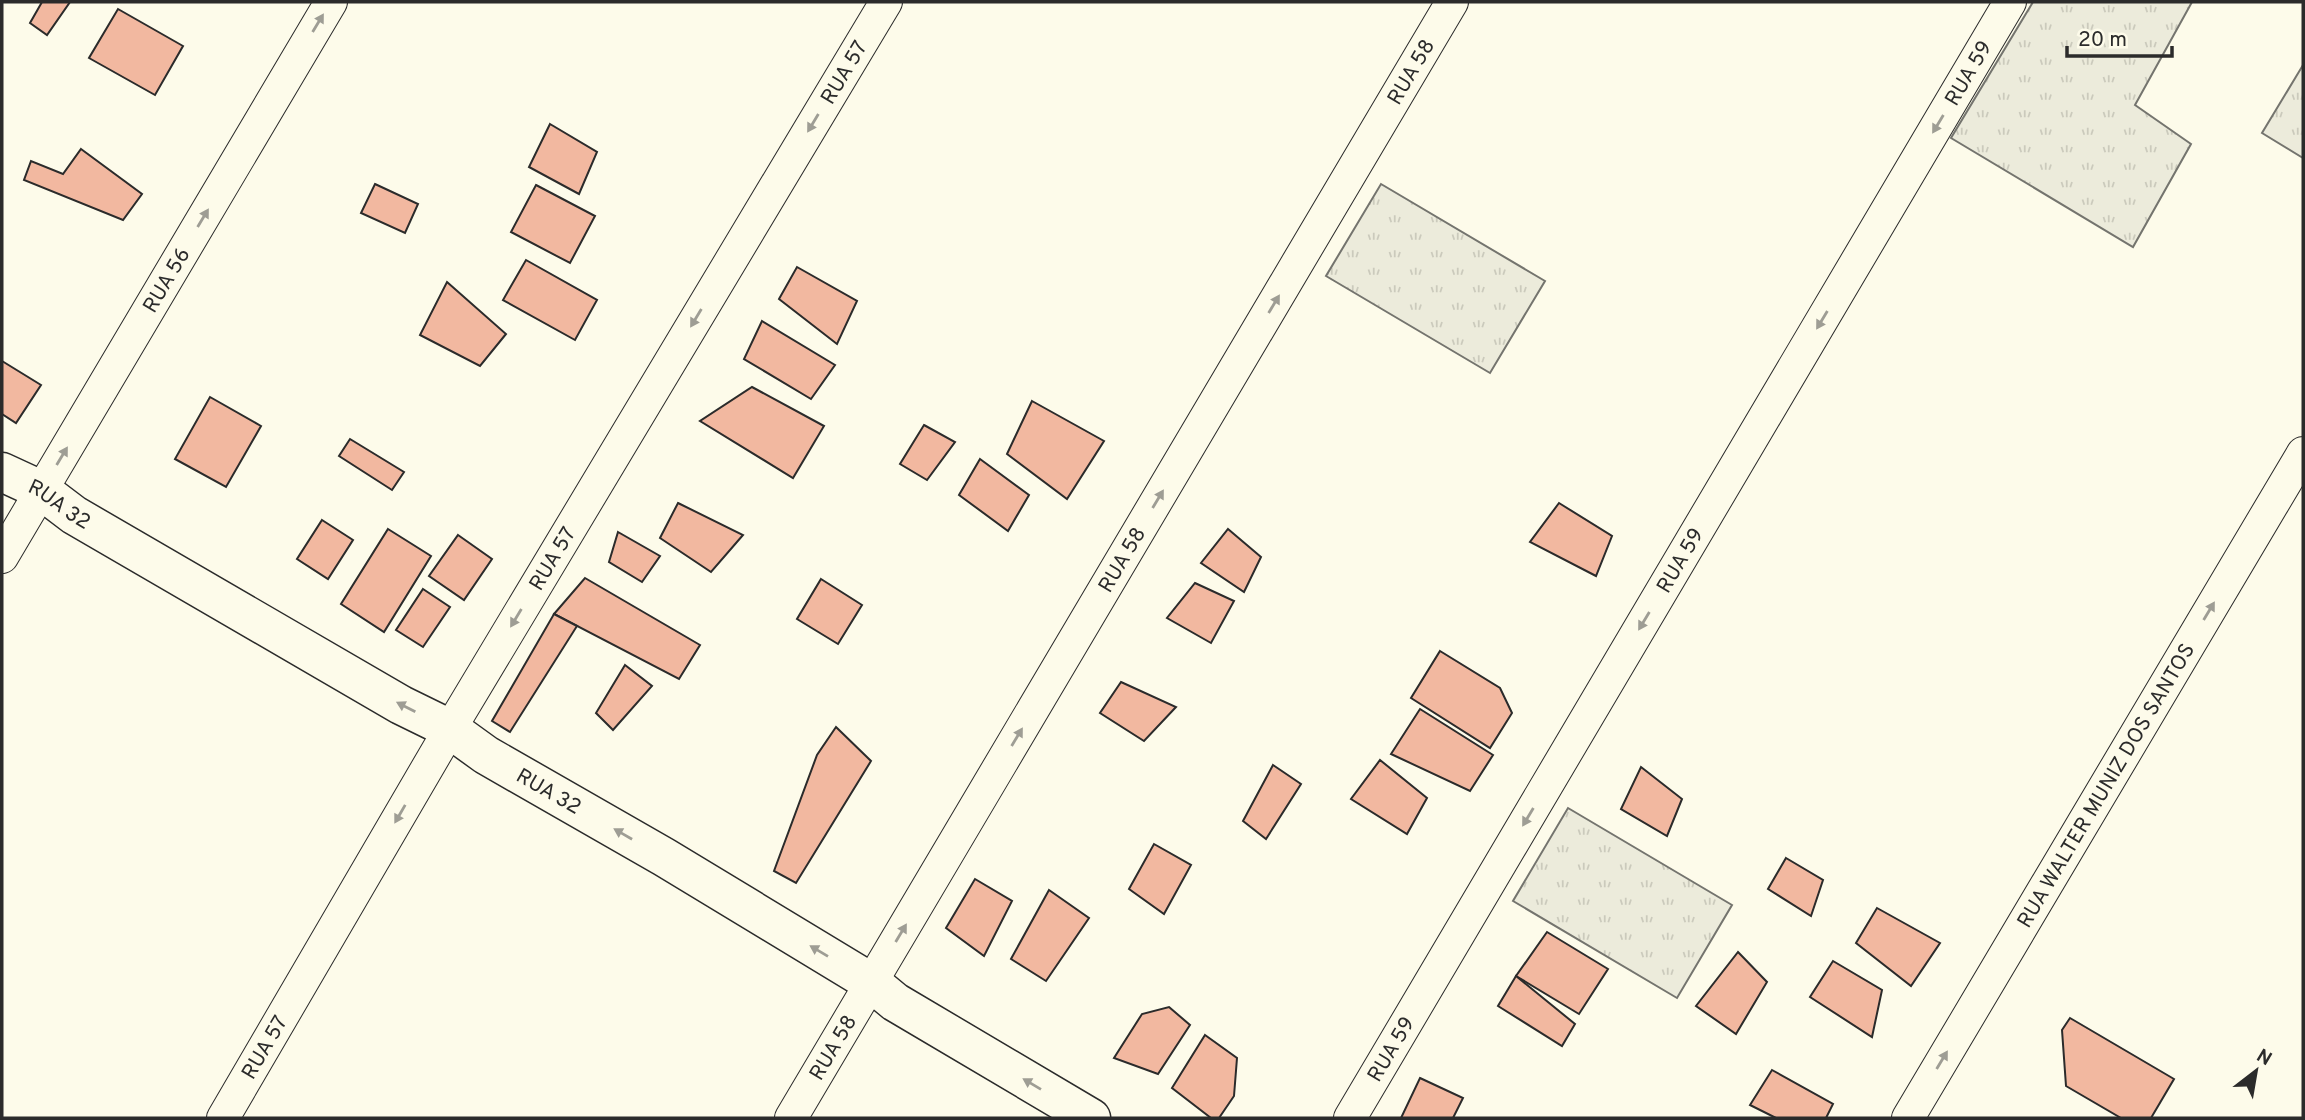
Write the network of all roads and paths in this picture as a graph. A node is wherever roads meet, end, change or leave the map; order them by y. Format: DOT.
graph roads {
  1 [pos="331,2"];
  2 [pos="886,2"];
  3 [pos="1452,2"];
  4 [pos="2010,2"];
  5 [pos="2303,453"];
  6 [pos="2,472"];
  7 [pos="41,491"];
  8 [pos="2,557"];
  9 [pos="450,729"];
  10 [pos="872,983"];
  11 [pos="223,1118"];
  12 [pos="791,1118"];
  13 [pos="1091,1118"];
  14 [pos="1350,1118"];
  15 [pos="1908,1118"];
  7 -- 1 [label="street, RUA 56, one-way"];
  2 -- 9 [label="street, RUA 57, one-way"];
  10 -- 3 [label="street, RUA 58, one-way"];
  4 -- 14 [label="street, RUA 59, one-way"];
  15 -- 5 [label="street, RUA WALTER MUNIZ DOS SANTOS, one-way"];
  6 -- 7 [label="main road, RUA 32"];
  7 -- 8 [label="street, RUA 56"];
  9 -- 7 [label="main road, RUA 32, one-way"];
  10 -- 9 [label="main road, RUA 32, one-way"];
  9 -- 11 [label="street, RUA 57, one-way"];
  10 -- 12 [label="street, RUA 58"];
  13 -- 10 [label="main road, RUA 32, one-way"];
}
